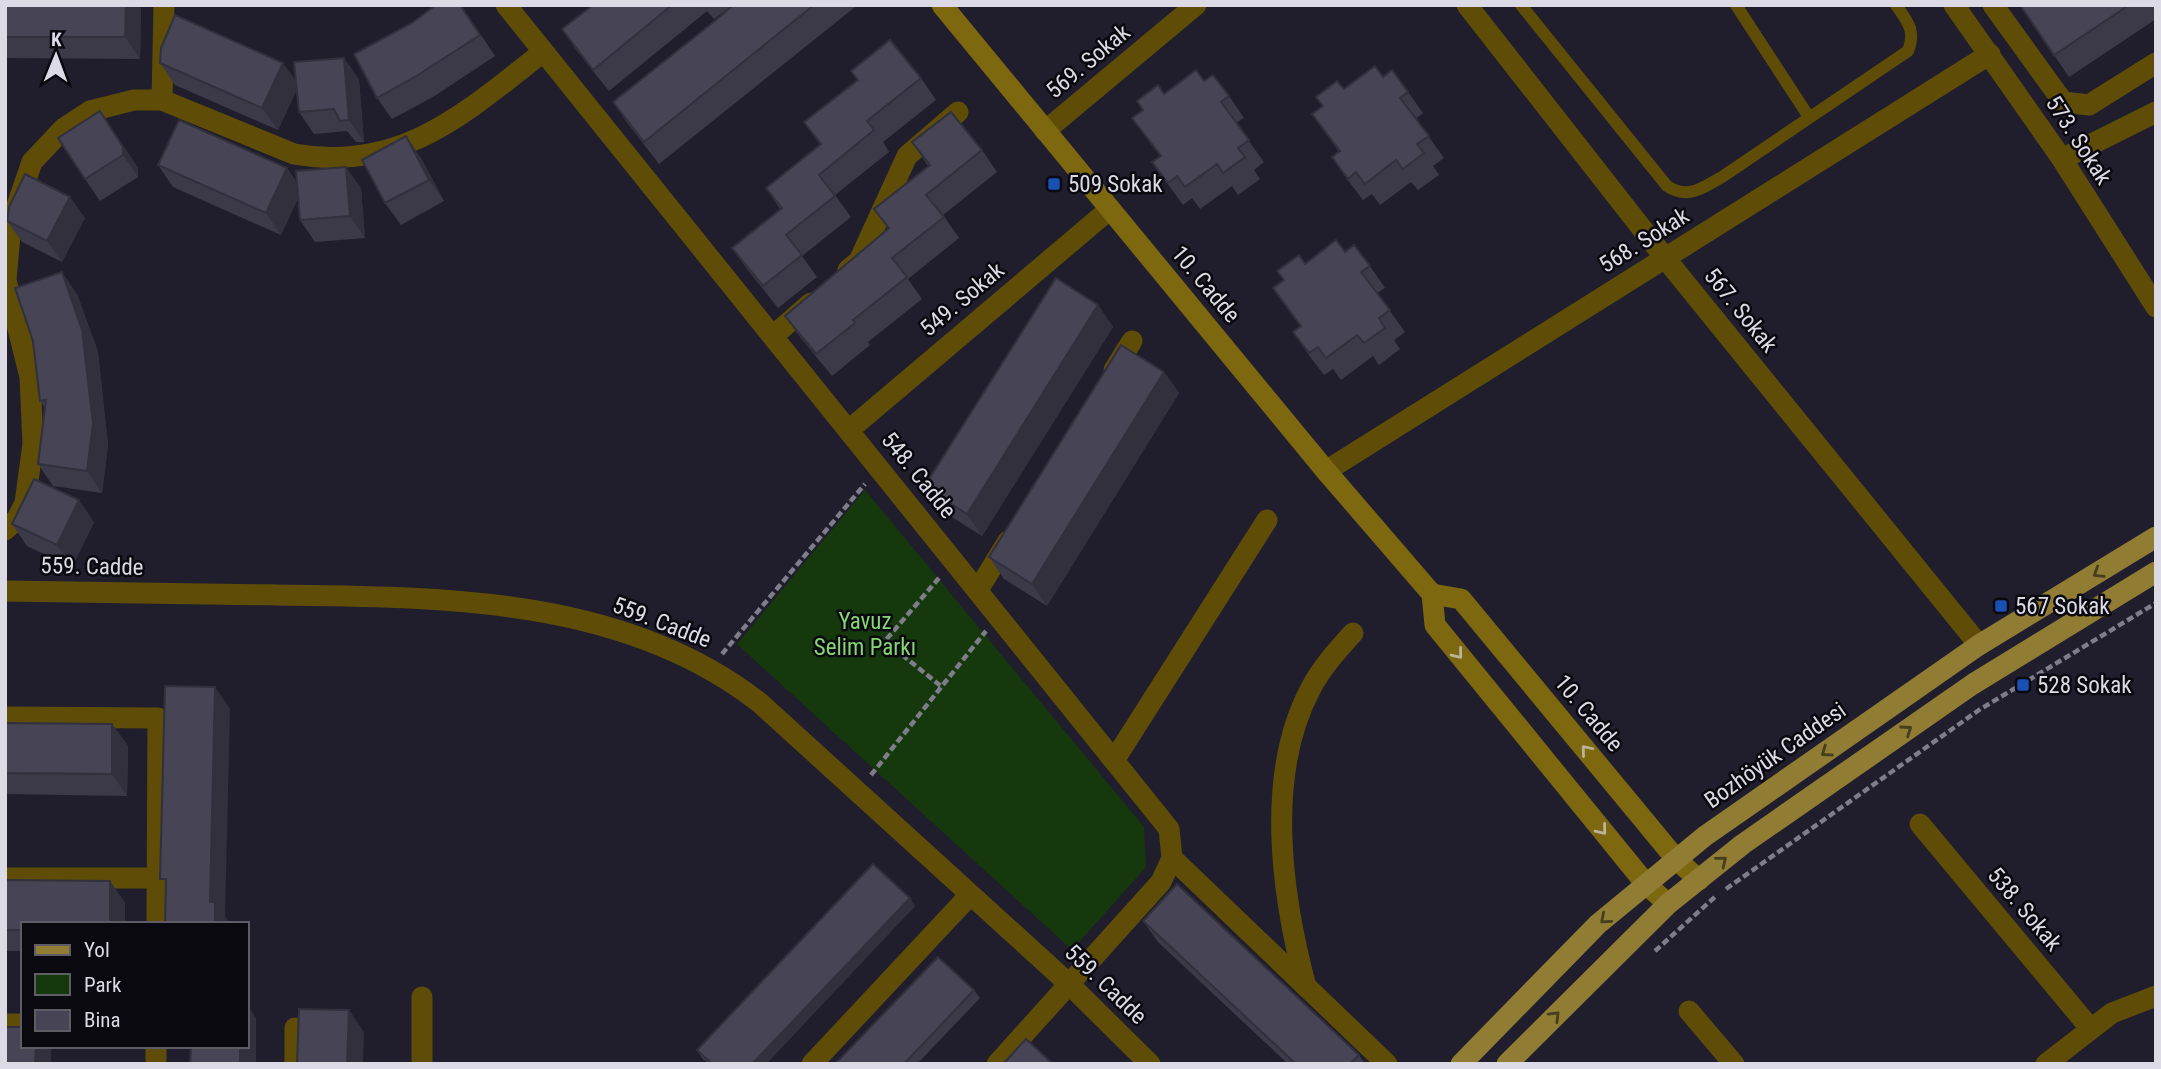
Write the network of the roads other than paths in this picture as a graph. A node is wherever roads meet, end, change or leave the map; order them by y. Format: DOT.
graph roads {
  1 [pos="164,5"];
  2 [pos="506,5"];
  3 [pos="942,5"];
  4 [pos="1196,5"];
  5 [pos="1467,5"];
  6 [pos="1521,5"];
  7 [pos="1736,5"];
  8 [pos="1896,5"];
  9 [pos="1954,5"];
  10 [pos="1993,5"];
  11 [pos="543,52"];
  12 [pos="1990,54"];
  13 [pos="2156,63"];
  14 [pos="162,100"];
  15 [pos="958,112"];
  16 [pos="2156,112"];
  17 [pos="1809,117"];
  18 [pos="1045,131"];
  19 [pos="2062,159"];
  20 [pos="1110,209"];
  21 [pos="1665,258"];
  22 [pos="6,280"];
  23 [pos="2156,307"];
  24 [pos="773,336"];
  25 [pos="1132,341"];
  26 [pos="1103,388"];
  27 [pos="849,430"];
  28 [pos="1326,471"];
  29 [pos="1022,519"];
  30 [pos="1267,520"];
  31 [pos="5,530"];
  32 [pos="2156,537"];
  33 [pos="2156,572"];
  34 [pos="978,590"];
  35 [pos="5,591"];
  36 [pos="1432,594"];
  37 [pos="1353,633"];
  38 [pos="1979,645"];
  39 [pos="5,717"];
  40 [pos="1115,759"];
  41 [pos="1920,824"];
  42 [pos="1172,858"];
  43 [pos="1676,859"];
  44 [pos="5,878"];
  45 [pos="157,878"];
  46 [pos="1699,880"];
  47 [pos="1646,884"];
  48 [pos="970,895"];
  49 [pos="1668,904"];
  50 [pos="157,922"];
  51 [pos="1069,984"];
  52 [pos="1306,987"];
  53 [pos="2156,996"];
  54 [pos="422,997"];
  55 [pos="1689,1011"];
  56 [pos="295,1028"];
  57 [pos="2090,1028"];
  58 [pos="295,1064"];
  59 [pos="422,1064"];
  60 [pos="812,1064"];
  61 [pos="997,1064"];
  62 [pos="1150,1064"];
  63 [pos="1387,1064"];
  64 [pos="1461,1064"];
  65 [pos="1507,1064"];
  66 [pos="1734,1064"];
  67 [pos="2046,1064"];
  1 -- 14 [label="street"];
  2 -- 11 [label="street, 548. Cadde"];
  3 -- 18 [label="main road, 10. Cadde"];
  4 -- 18 [label="street, 569. Sokak"];
  5 -- 21 [label="street, 567. Sokak"];
  6 -- 17 [label="lane"];
  7 -- 17 [label="lane"];
  8 -- 17 [label="lane"];
  9 -- 12 [label="street, 573. Sokak"];
  10 -- 13 [label="street"];
  11 -- 14 [label="street"];
  11 -- 24 [label="street, 548. Cadde"];
  12 -- 19 [label="street, 573. Sokak"];
  12 -- 21 [label="street, 568. Sokak"];
  14 -- 22 [label="street"];
  15 -- 24 [label="street"];
  16 -- 19 [label="street"];
  18 -- 20 [label="main road, 10. Cadde"];
  19 -- 23 [label="street, 573. Sokak"];
  20 -- 27 [label="street, 549. Sokak"];
  20 -- 28 [label="main road, 10. Cadde"];
  21 -- 28 [label="street, 568. Sokak"];
  21 -- 38 [label="street, 567. Sokak"];
  22 -- 31 [label="street"];
  24 -- 27 [label="street, 548. Cadde"];
  25 -- 26 [label="street"];
  27 -- 34 [label="street, 548. Cadde"];
  28 -- 36 [label="main road, 10. Cadde"];
  29 -- 34 [label="street"];
  30 -- 40 [label="street"];
  32 -- 38 [label="main road, Bozhöyük Caddesi, one-way"];
  46 -- 33 [label="main road, one-way"];
  34 -- 40 [label="street, 548. Cadde"];
  35 -- 48 [label="street, 559. Cadde"];
  43 -- 36 [label="main road, 10. Cadde, one-way"];
  36 -- 47 [label="main road, one-way"];
  37 -- 52 [label="street"];
  38 -- 43 [label="main road, Bozhöyük Caddesi, one-way"];
  39 -- 45 [label="street"];
  40 -- 42 [label="street, 548. Cadde"];
  41 -- 57 [label="street, 538. Sokak"];
  42 -- 51 [label="street"];
  42 -- 52 [label="street"];
  43 -- 46 [label="main road, 10. Cadde"];
  43 -- 47 [label="main road, Bozhöyük Caddesi"];
  44 -- 45 [label="street"];
  45 -- 50 [label="street"];
  46 -- 49 [label="main road"];
  47 -- 49 [label="main road"];
  47 -- 64 [label="main road, Bozhöyük Caddesi, one-way"];
  48 -- 51 [label="street, 559. Cadde"];
  48 -- 60 [label="street"];
  65 -- 49 [label="main road, one-way"];
  51 -- 61 [label="street"];
  51 -- 62 [label="street, 559. Cadde"];
  52 -- 63 [label="street"];
  53 -- 57 [label="street"];
  54 -- 59 [label="street"];
  55 -- 66 [label="street"];
  56 -- 58 [label="street"];
  57 -- 67 [label="street"];
}
